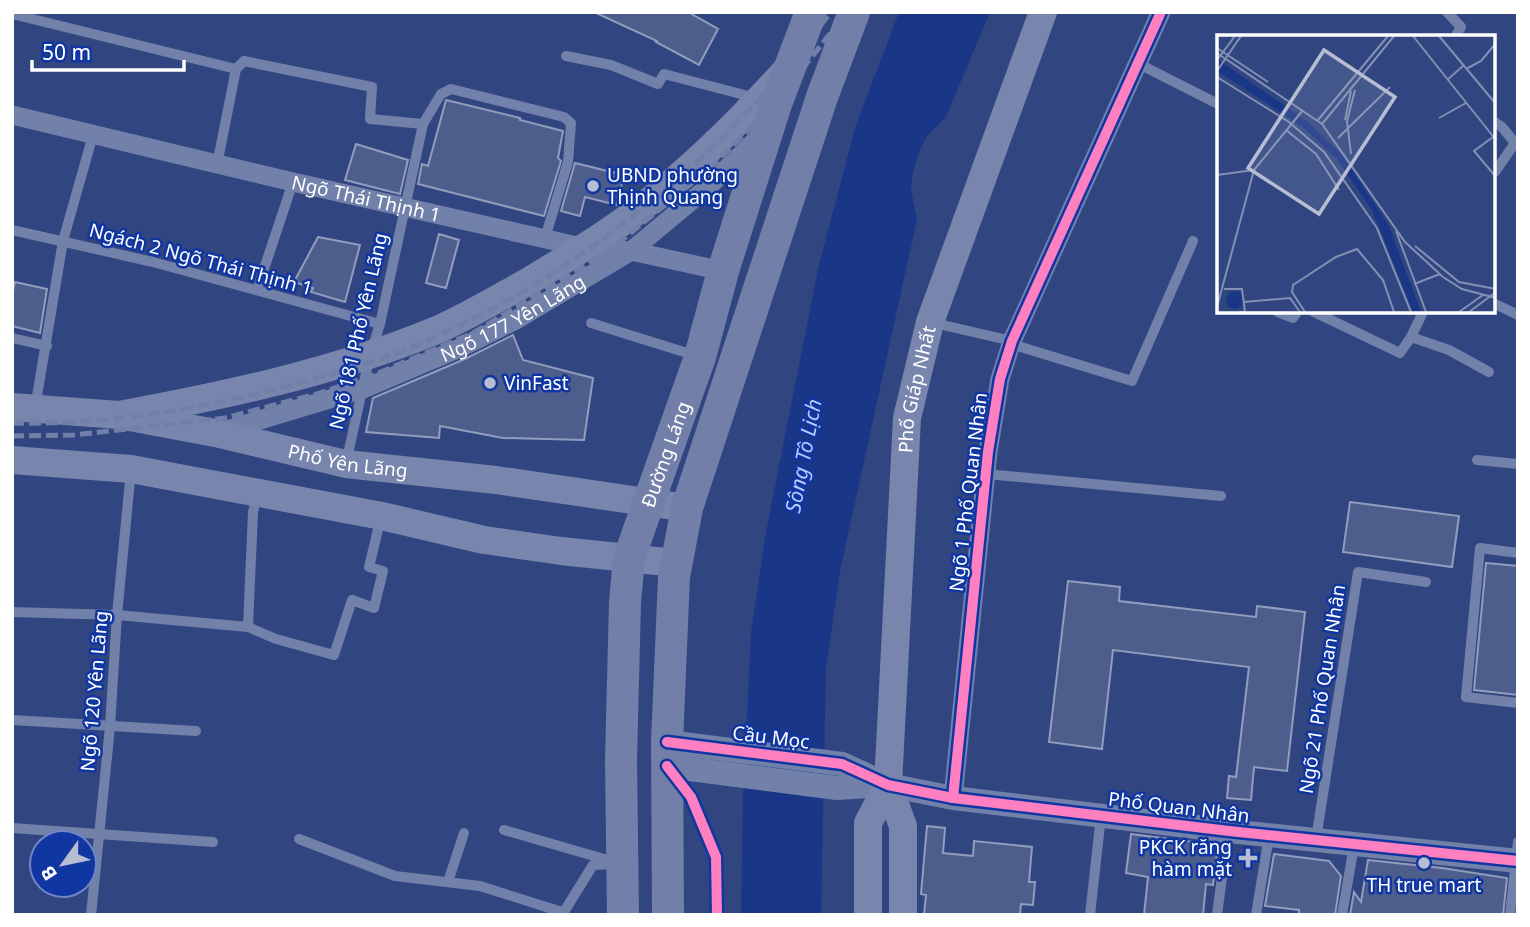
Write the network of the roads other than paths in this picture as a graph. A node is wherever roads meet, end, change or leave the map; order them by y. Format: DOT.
graph roads {
  1 [pos="811,12"];
  2 [pos="854,12"];
  3 [pos="1043,12"];
  4 [pos="1161,12"];
  5 [pos="1447,12"];
  6 [pos="12,14"];
  7 [pos="1456,35"];
  8 [pos="566,56"];
  9 [pos="1137,63"];
  10 [pos="236,69"];
  11 [pos="1217,103"];
  12 [pos="764,114"];
  13 [pos="12,115"];
  14 [pos="1495,122"];
  15 [pos="423,124"];
  16 [pos="93,135"];
  17 [pos="217,164"];
  18 [pos="1495,172"];
  19 [pos="293,182"];
  20 [pos="404,207"];
  21 [pos="12,230"];
  22 [pos="545,239"];
  23 [pos="63,241"];
  24 [pos="1193,241"];
  25 [pos="586,248"];
  26 [pos="631,251"];
  27 [pos="723,271"];
  28 [pos="257,290"];
  29 [pos="1495,304"];
  30 [pos="1280,313"];
  31 [pos="1296,313"];
  32 [pos="1316,313"];
  33 [pos="1422,313"];
  34 [pos="1518,315"];
  35 [pos="930,322"];
  36 [pos="591,323"];
  37 [pos="380,324"];
  38 [pos="1410,337"];
  39 [pos="12,338"];
  40 [pos="1011,343"];
  41 [pos="47,346"];
  42 [pos="370,355"];
  43 [pos="700,357"];
  44 [pos="1489,372"];
  45 [pos="363,389"];
  46 [pos="24,407"];
  47 [pos="119,415"];
  48 [pos="215,433"];
  49 [pos="12,460"];
  50 [pos="1477,460"];
  51 [pos="346,464"];
  52 [pos="1518,464"];
  53 [pos="131,469"];
  54 [pos="986,474"];
  55 [pos="258,492"];
  56 [pos="1222,496"];
  57 [pos="648,502"];
  58 [pos="687,508"];
  59 [pos="382,516"];
  60 [pos="1518,553"];
  61 [pos="629,558"];
  62 [pos="676,563"];
  63 [pos="1426,582"];
  64 [pos="12,612"];
  65 [pos="117,615"];
  66 [pos="248,627"];
  67 [pos="1518,703"];
  68 [pos="12,720"];
  69 [pos="110,727"];
  70 [pos="196,732"];
  71 [pos="680,756"];
  72 [pos="888,785"];
  73 [pos="953,798"];
  74 [pos="1101,815"];
  75 [pos="504,830"];
  76 [pos="1228,831"];
  77 [pos="464,833"];
  78 [pos="98,834"];
  79 [pos="1270,834"];
  80 [pos="299,839"];
  81 [pos="1316,839"];
  82 [pos="213,842"];
  83 [pos="1354,843"];
  84 [pos="1517,857"];
  85 [pos="622,864"];
  86 [pos="448,882"];
  87 [pos="562,914"];
  88 [pos="623,915"];
  89 [pos="668,915"];
  90 [pos="868,915"];
  91 [pos="903,915"];
  92 [pos="1090,915"];
  93 [pos="1217,915"];
  94 [pos="1256,915"];
  95 [pos="1342,915"];
  96 [pos="1510,915"];
  1 -- 12 [label="main road, Đường Láng"];
  2 -- 58 [label="main road, Đường Láng"];
  3 -- 35 [label="main road, Phố Giáp Nhất"];
  4 -- 9 [label="street, Ngõ 1 Phố Quan Nhân"];
  5 -- 7 [label="lane"];
  6 -- 10 [label="lane"];
  8 -- 12 [label="lane"];
  9 -- 11 [label="lane"];
  9 -- 40 [label="street, Ngõ 1 Phố Quan Nhân"];
  10 -- 15 [label="lane"];
  10 -- 17 [label="lane"];
  12 -- 25 [label="main road"];
  12 -- 26 [label="street, Ngõ 177 Yên Lãng"];
  12 -- 27 [label="main road, Đường Láng"];
  13 -- 16 [label="street, Ngõ Thái Thịnh 1"];
  14 -- 18 [label="lane"];
  15 -- 20 [label="lane, Ngõ 181 Phố Yên Lãng"];
  15 -- 22 [label="lane, Ngõ 181 Phố Yên Lãng"];
  16 -- 17 [label="street, Ngõ Thái Thịnh 1"];
  16 -- 23 [label="lane"];
  17 -- 19 [label="street, Ngõ Thái Thịnh 1"];
  19 -- 20 [label="street, Ngõ Thái Thịnh 1"];
  19 -- 28 [label="lane"];
  20 -- 22 [label="street, Ngõ Thái Thịnh 1"];
  20 -- 37 [label="lane, Ngõ 181 Phố Yên Lãng"];
  21 -- 23 [label="lane, Ngách 2 Ngõ Thái Thịnh 1"];
  22 -- 25 [label="street, Ngõ Thái Thịnh 1"];
  23 -- 28 [label="lane, Ngách 2 Ngõ Thái Thịnh 1"];
  23 -- 41 [label="lane"];
  24 -- 40 [label="lane"];
  25 -- 26 [label="street, Ngõ Thái Thịnh 1"];
  25 -- 42 [label="main road"];
  26 -- 27 [label="street, Ngõ Thái Thịnh 1"];
  26 -- 45 [label="street, Ngõ 177 Yên Lãng"];
  27 -- 43 [label="main road, Đường Láng"];
  28 -- 37 [label="lane, Ngách 2 Ngõ Thái Thịnh 1"];
  29 -- 34 [label="lane"];
  30 -- 31 [label="lane"];
  32 -- 38 [label="lane"];
  33 -- 38 [label="lane"];
  35 -- 40 [label="lane"];
  35 -- 72 [label="main road, Phố Giáp Nhất"];
  36 -- 43 [label="lane"];
  37 -- 42 [label="lane, Ngõ 181 Phố Yên Lãng"];
  38 -- 44 [label="lane"];
  39 -- 41 [label="lane"];
  40 -- 54 [label="street, Ngõ 1 Phố Quan Nhân"];
  41 -- 46 [label="lane"];
  42 -- 45 [label="lane, Ngõ 181 Phố Yên Lãng"];
  42 -- 47 [label="main road"];
  43 -- 57 [label="main road, Đường Láng"];
  45 -- 48 [label="street, Ngõ 177 Yên Lãng"];
  45 -- 51 [label="lane, Ngõ 181 Phố Yên Lãng"];
  46 -- 47 [label="main road, Phố Yên Lãng"];
  47 -- 48 [label="main road, Phố Yên Lãng"];
  48 -- 51 [label="main road, Phố Yên Lãng"];
  49 -- 53 [label="main road"];
  50 -- 52 [label="lane"];
  51 -- 57 [label="main road, Phố Yên Lãng"];
  53 -- 55 [label="main road"];
  53 -- 65 [label="lane, Ngõ 120 Yên Lãng"];
  54 -- 56 [label="lane"];
  54 -- 73 [label="street, Ngõ 1 Phố Quan Nhân"];
  55 -- 59 [label="main road"];
  55 -- 66 [label="lane"];
  57 -- 58 [label="main road, Phố Yên Lãng"];
  57 -- 61 [label="main road, Đường Láng"];
  58 -- 62 [label="main road, Đường Láng"];
  59 -- 61 [label="main road"];
  59 -- 66 [label="lane"];
  60 -- 67 [label="lane"];
  61 -- 62 [label="main road"];
  61 -- 85 [label="main road, Đường Láng"];
  62 -- 71 [label="main road, Đường Láng"];
  63 -- 81 [label="lane, Ngõ 21 Phố Quan Nhân"];
  64 -- 65 [label="lane"];
  65 -- 66 [label="lane"];
  65 -- 69 [label="lane, Ngõ 120 Yên Lãng"];
  68 -- 69 [label="lane"];
  69 -- 70 [label="lane"];
  69 -- 78 [label="lane, Ngõ 120 Yên Lãng"];
  71 -- 72 [label="street, Phố Quan Nhân"];
  71 -- 89 [label="main road, Đường Láng"];
  72 -- 73 [label="street, Phố Quan Nhân"];
  72 -- 90 [label="main road"];
  72 -- 91 [label="main road"];
  73 -- 74 [label="street, Phố Quan Nhân"];
  74 -- 76 [label="street, Phố Quan Nhân"];
  74 -- 92 [label="lane"];
  75 -- 85 [label="lane"];
  76 -- 79 [label="street, Phố Quan Nhân"];
  76 -- 93 [label="lane"];
  77 -- 86 [label="lane"];
  78 -- 82 [label="lane"];
  79 -- 81 [label="street, Phố Quan Nhân"];
  79 -- 94 [label="lane"];
  80 -- 86 [label="lane"];
  81 -- 83 [label="street, Phố Quan Nhân"];
  83 -- 84 [label="street, Phố Quan Nhân"];
  83 -- 95 [label="lane"];
  84 -- 96 [label="lane"];
  85 -- 87 [label="lane"];
  85 -- 88 [label="main road, Đường Láng"];
  86 -- 87 [label="lane"];
}
